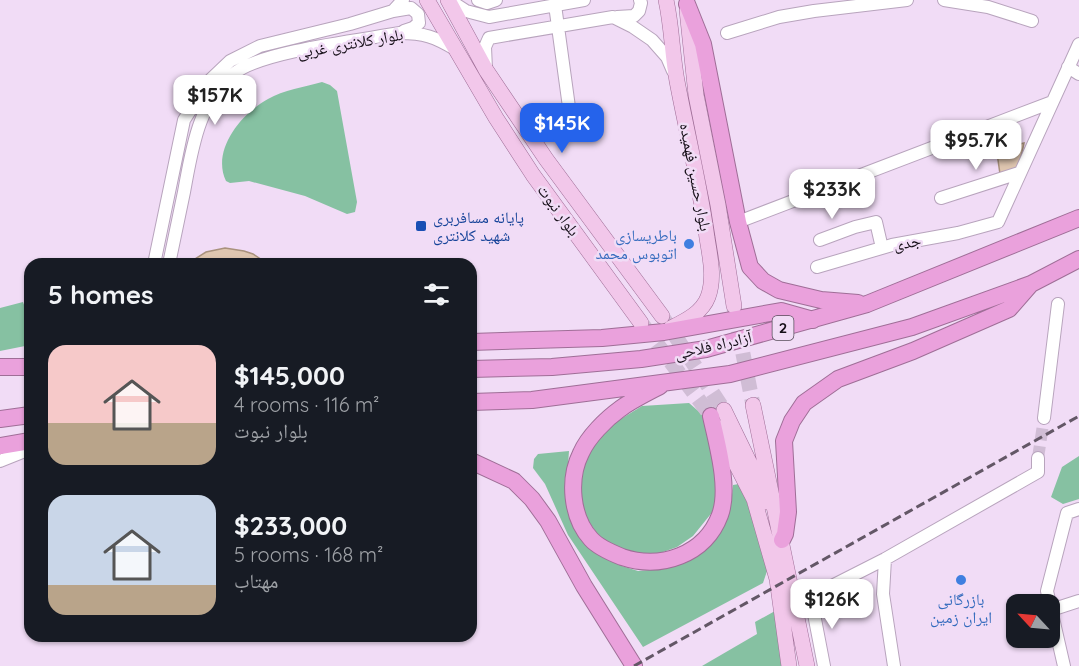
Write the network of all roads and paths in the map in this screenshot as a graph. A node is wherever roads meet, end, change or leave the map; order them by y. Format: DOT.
graph roads {
  1 [pos="403,0"];
  2 [pos="427,0"];
  3 [pos="449,0"];
  4 [pos="478,0"];
  5 [pos="496,0"];
  6 [pos="584,0"];
  7 [pos="640,0"];
  8 [pos="666,0"];
  9 [pos="907,0"];
  10 [pos="944,0"];
  11 [pos="686,2"];
  12 [pos="555,5"];
  13 [pos="393,11"];
  14 [pos="613,17"];
  15 [pos="1032,21"];
  16 [pos="558,27"];
  17 [pos="400,33"];
  18 [pos="727,33"];
  19 [pos="1079,44"];
  20 [pos="454,49"];
  21 [pos="486,70"];
  22 [pos="1074,71"];
  23 [pos="677,80"];
  24 [pos="1052,102"];
  25 [pos="572,129"];
  26 [pos="1019,173"];
  27 [pos="941,198"];
  28 [pos="1079,218"];
  29 [pos="738,222"];
  30 [pos="820,240"];
  31 [pos="882,248"];
  32 [pos="155,258"];
  33 [pos="170,258"];
  34 [pos="1079,259"];
  35 [pos="817,267"];
  36 [pos="1031,284"];
  37 [pos="867,304"];
  38 [pos="1058,304"];
  39 [pos="734,306"];
  40 [pos="814,320"];
  41 [pos="641,323"];
  42 [pos="663,324"];
  43 [pos="477,342"];
  44 [pos="24,360"];
  45 [pos="3,367"];
  46 [pos="24,367"];
  47 [pos="477,369"];
  48 [pos="668,381"];
  49 [pos="477,402"];
  50 [pos="753,405"];
  51 [pos="717,413"];
  52 [pos="24,416"];
  53 [pos="1044,418"];
  54 [pos="0,419"];
  55 [pos="24,442"];
  56 [pos="0,446"];
  57 [pos="24,451"];
  58 [pos="1038,458"];
  59 [pos="0,461"];
  60 [pos="477,463"];
  61 [pos="1079,509"];
  62 [pos="782,540"];
  63 [pos="885,559"];
  64 [pos="1048,594"];
  65 [pos="1079,601"];
  66 [pos="1060,604"];
  67 [pos="1060,648"];
  68 [pos="634,666"];
  69 [pos="789,666"];
  70 [pos="807,666"];
  71 [pos="824,666"];
  72 [pos="894,666"];
  73 [pos="1064,666"];
  1 -- 13 [label="street, بلوار کلانتری غربی"];
  2 -- 20 [label="main road, بلوار نبوت"];
  3 -- 12 [label="street"];
  3 -- 21 [label="main road, بلوار نبوت"];
  4 -- 5 [label="street"];
  6 -- 12 [label="street"];
  7 -- 14 [label="street"];
  8 -- 23 [label="main road, بلوار حسین فهمیده"];
  9 -- 18 [label="street"];
  10 -- 15 [label="street"];
  11 -- 29 [label="highway"];
  11 -- 39 [label="main road, بلوار حسین فهمیده"];
  12 -- 16 [label="street"];
  13 -- 17 [label="street"];
  13 -- 32 [label="street, بلوار کلانتری غربی"];
  14 -- 16 [label="street"];
  14 -- 23 [label="street"];
  16 -- 21 [label="street"];
  16 -- 25 [label="street"];
  17 -- 20 [label="street, بلوار کلانتری غربی"];
  17 -- 33 [label="street, بلوار کلانتری غربی"];
  19 -- 22 [label="street"];
  20 -- 41 [label="main road, بلوار نبوت"];
  21 -- 42 [label="main road, بلوار نبوت"];
  22 -- 24 [label="street"];
  23 -- 42 [label="main road, بلوار حسین فهمیده"];
  24 -- 26 [label="street"];
  24 -- 29 [label="street"];
  26 -- 27 [label="street"];
  26 -- 31 [label="street, جدی"];
  28 -- 37 [label="highway, آزادراه فلاحی / 2"];
  29 -- 37 [label="highway"];
  30 -- 31 [label="street"];
  31 -- 35 [label="street, جدی"];
  34 -- 36 [label="highway, آزادراه فلاحی / 2"];
  36 -- 48 [label="highway, آزادراه فلاحی / 2"];
  36 -- 62 [label="highway"];
  37 -- 40 [label="highway, آزادراه فلاحی / 2"];
  38 -- 53 [label="street"];
  40 -- 42 [label="highway"];
  40 -- 47 [label="highway, آزادراه فلاحی / 2"];
  42 -- 43 [label="highway"];
  44 -- 45 [label="street"];
  45 -- 46 [label="highway"];
  48 -- 49 [label="highway, آزادراه فلاحی / 2"];
  48 -- 51 [label="highway"];
  50 -- 62 [label="main road"];
  51 -- 62 [label="main road"];
  51 -- 69 [label="main road"];
  52 -- 54 [label="highway"];
  55 -- 56 [label="highway"];
  57 -- 59 [label="street"];
  58 -- 63 [label="street"];
  60 -- 68 [label="highway"];
  61 -- 64 [label="street"];
  62 -- 70 [label="main road"];
  63 -- 71 [label="street"];
  63 -- 72 [label="street"];
  65 -- 66 [label="street"];
  67 -- 73 [label="street"];
}
